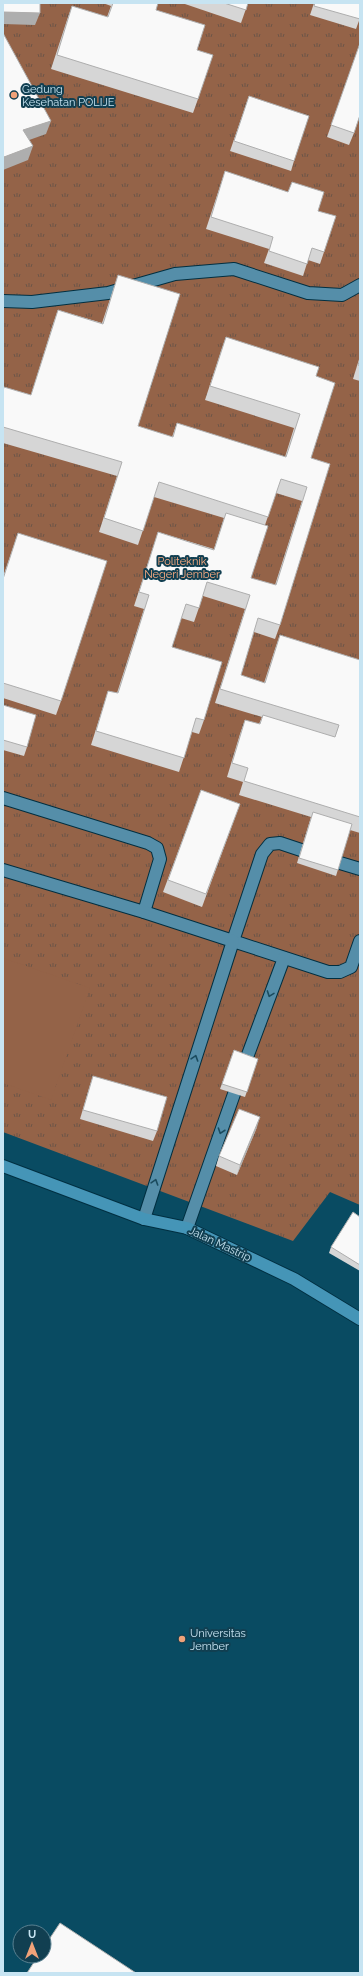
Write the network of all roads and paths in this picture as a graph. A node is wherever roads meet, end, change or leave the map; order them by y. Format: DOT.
graph roads {
  1 [pos="360,284"];
  2 [pos="3,301"];
  3 [pos="3,798"];
  4 [pos="301,850"];
  5 [pos="340,863"];
  6 [pos="360,869"];
  7 [pos="3,870"];
  8 [pos="144,912"];
  9 [pos="233,941"];
  10 [pos="360,941"];
  11 [pos="284,958"];
  12 [pos="246,1060"];
  13 [pos="234,1094"];
  14 [pos="3,1166"];
  15 [pos="144,1219"];
  16 [pos="187,1228"];
  17 [pos="360,1319"];
  1 -- 2 [label="lane"];
  3 -- 8 [label="lane"];
  4 -- 9 [label="lane"];
  5 -- 6 [label="lane"];
  7 -- 8 [label="lane"];
  8 -- 9 [label="lane"];
  9 -- 11 [label="lane"];
  15 -- 9 [label="lane, one-way"];
  10 -- 11 [label="lane"];
  11 -- 12 [label="lane, one-way"];
  13 -- 16 [label="lane, one-way"];
  14 -- 15 [label="main road, Jalan Mastrip"];
  15 -- 16 [label="main road, Jalan Mastrip"];
  16 -- 17 [label="main road, Jalan Mastrip"];
}
